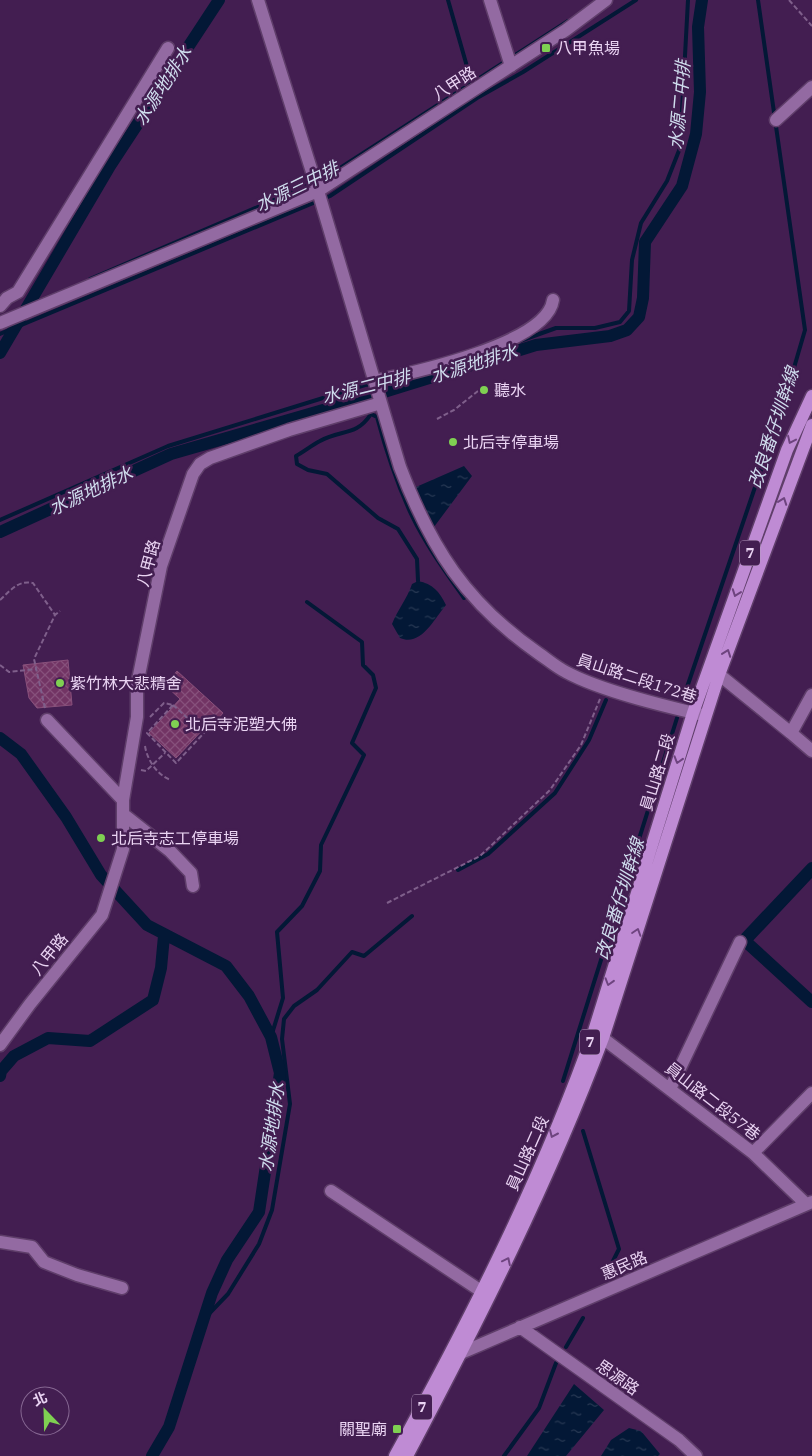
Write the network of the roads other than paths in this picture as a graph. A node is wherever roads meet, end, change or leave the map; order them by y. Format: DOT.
graph roads {
  1 [pos="258,0"];
  2 [pos="490,0"];
  3 [pos="606,0"];
  4 [pos="168,48"];
  5 [pos="511,66"];
  6 [pos="812,87"];
  7 [pos="776,120"];
  8 [pos="318,191"];
  9 [pos="553,300"];
  10 [pos="0,306"];
  11 [pos="1,320"];
  12 [pos="378,393"];
  13 [pos="812,396"];
  14 [pos="812,426"];
  15 [pos="714,671"];
  16 [pos="812,695"];
  17 [pos="699,714"];
  18 [pos="47,720"];
  19 [pos="791,734"];
  20 [pos="812,751"];
  21 [pos="123,800"];
  22 [pos="123,814"];
  23 [pos="192,886"];
  24 [pos="740,942"];
  25 [pos="599,1035"];
  26 [pos="0,1045"];
  27 [pos="670,1089"];
  28 [pos="812,1093"];
  29 [pos="753,1153"];
  30 [pos="331,1191"];
  31 [pos="809,1203"];
  32 [pos="0,1242"];
  33 [pos="122,1288"];
  34 [pos="481,1292"];
  35 [pos="520,1327"];
  36 [pos="462,1352"];
  37 [pos="450,1358"];
  38 [pos="395,1456"];
  39 [pos="407,1456"];
  40 [pos="696,1456"];
  1 -- 8 [label="street"];
  2 -- 5 [label="street"];
  3 -- 5 [label="street, 八甲路"];
  4 -- 10 [label="street"];
  5 -- 8 [label="street, 八甲路"];
  6 -- 7 [label="street"];
  8 -- 11 [label="street, 八甲路"];
  8 -- 12 [label="street"];
  9 -- 12 [label="street, 八甲路"];
  12 -- 17 [label="street, 員山路二段172巷"];
  12 -- 21 [label="street, 八甲路"];
  13 -- 15 [label="main road, 員山路二段 / 7, one-way"];
  15 -- 14 [label="main road, 員山路二段 / 7, one-way"];
  15 -- 17 [label="main road, 員山路二段 / 7"];
  15 -- 19 [label="street"];
  16 -- 19 [label="street"];
  17 -- 25 [label="main road, 員山路二段 / 7"];
  18 -- 21 [label="street"];
  19 -- 20 [label="street"];
  21 -- 22 [label="street, 八甲路"];
  22 -- 23 [label="street"];
  22 -- 26 [label="street, 八甲路"];
  24 -- 27 [label="street"];
  25 -- 27 [label="street, 員山路二段57巷"];
  25 -- 34 [label="main road, 員山路二段 / 7, one-way"];
  36 -- 25 [label="main road, 員山路二段 / 7, one-way"];
  27 -- 29 [label="street, 員山路二段57巷"];
  28 -- 29 [label="street"];
  29 -- 31 [label="street, 員山路二段57巷"];
  30 -- 34 [label="street"];
  31 -- 35 [label="street, 惠民路"];
  32 -- 33 [label="street"];
  34 -- 37 [label="main road, 員山路二段 / 7"];
  35 -- 36 [label="street, 惠民路"];
  35 -- 40 [label="street, 思源路"];
  36 -- 37 [label="street, 惠民路"];
  36 -- 39 [label="main road, 員山路二段 / 7"];
  37 -- 38 [label="main road, 員山路二段 / 7"];
}
